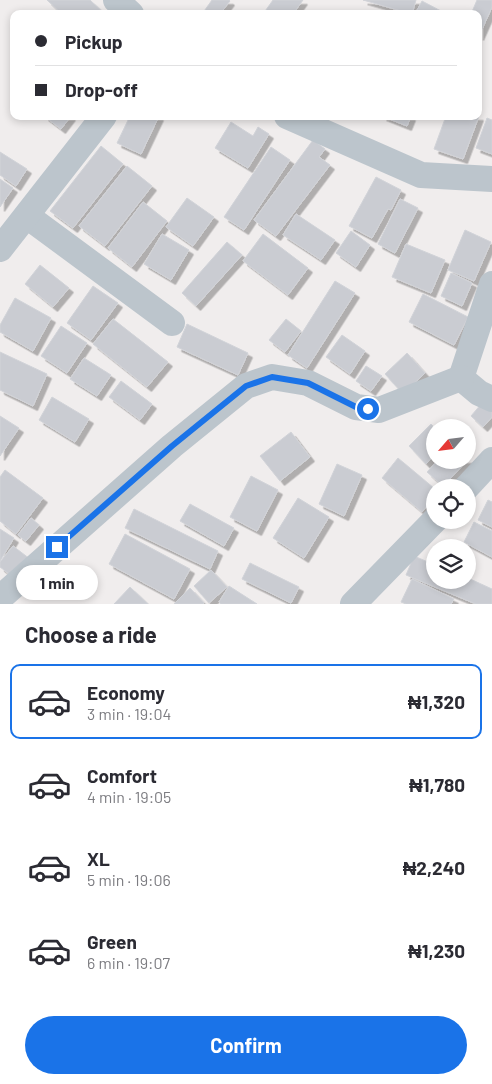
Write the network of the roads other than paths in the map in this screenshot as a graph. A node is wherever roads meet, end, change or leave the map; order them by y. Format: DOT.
graph roads {
  1 [pos="116,0"];
  2 [pos="127,10"];
  3 [pos="101,120"];
  4 [pos="296,120"];
  5 [pos="492,179"];
  6 [pos="26,216"];
  7 [pos="0,249"];
  8 [pos="492,284"];
  9 [pos="172,323"];
  10 [pos="461,378"];
  11 [pos="492,399"];
  12 [pos="492,460"];
  13 [pos="474,479"];
  14 [pos="426,529"];
  15 [pos="0,598"];
  16 [pos="353,604"];
  1 -- 2 [label="street"];
  3 -- 6 [label="street"];
  4 -- 5 [label="street"];
  6 -- 7 [label="street"];
  6 -- 9 [label="street"];
  8 -- 10 [label="street"];
  10 -- 11 [label="street"];
  10 -- 15 [label="street"];
  12 -- 13 [label="street"];
  14 -- 16 [label="street"];
}
